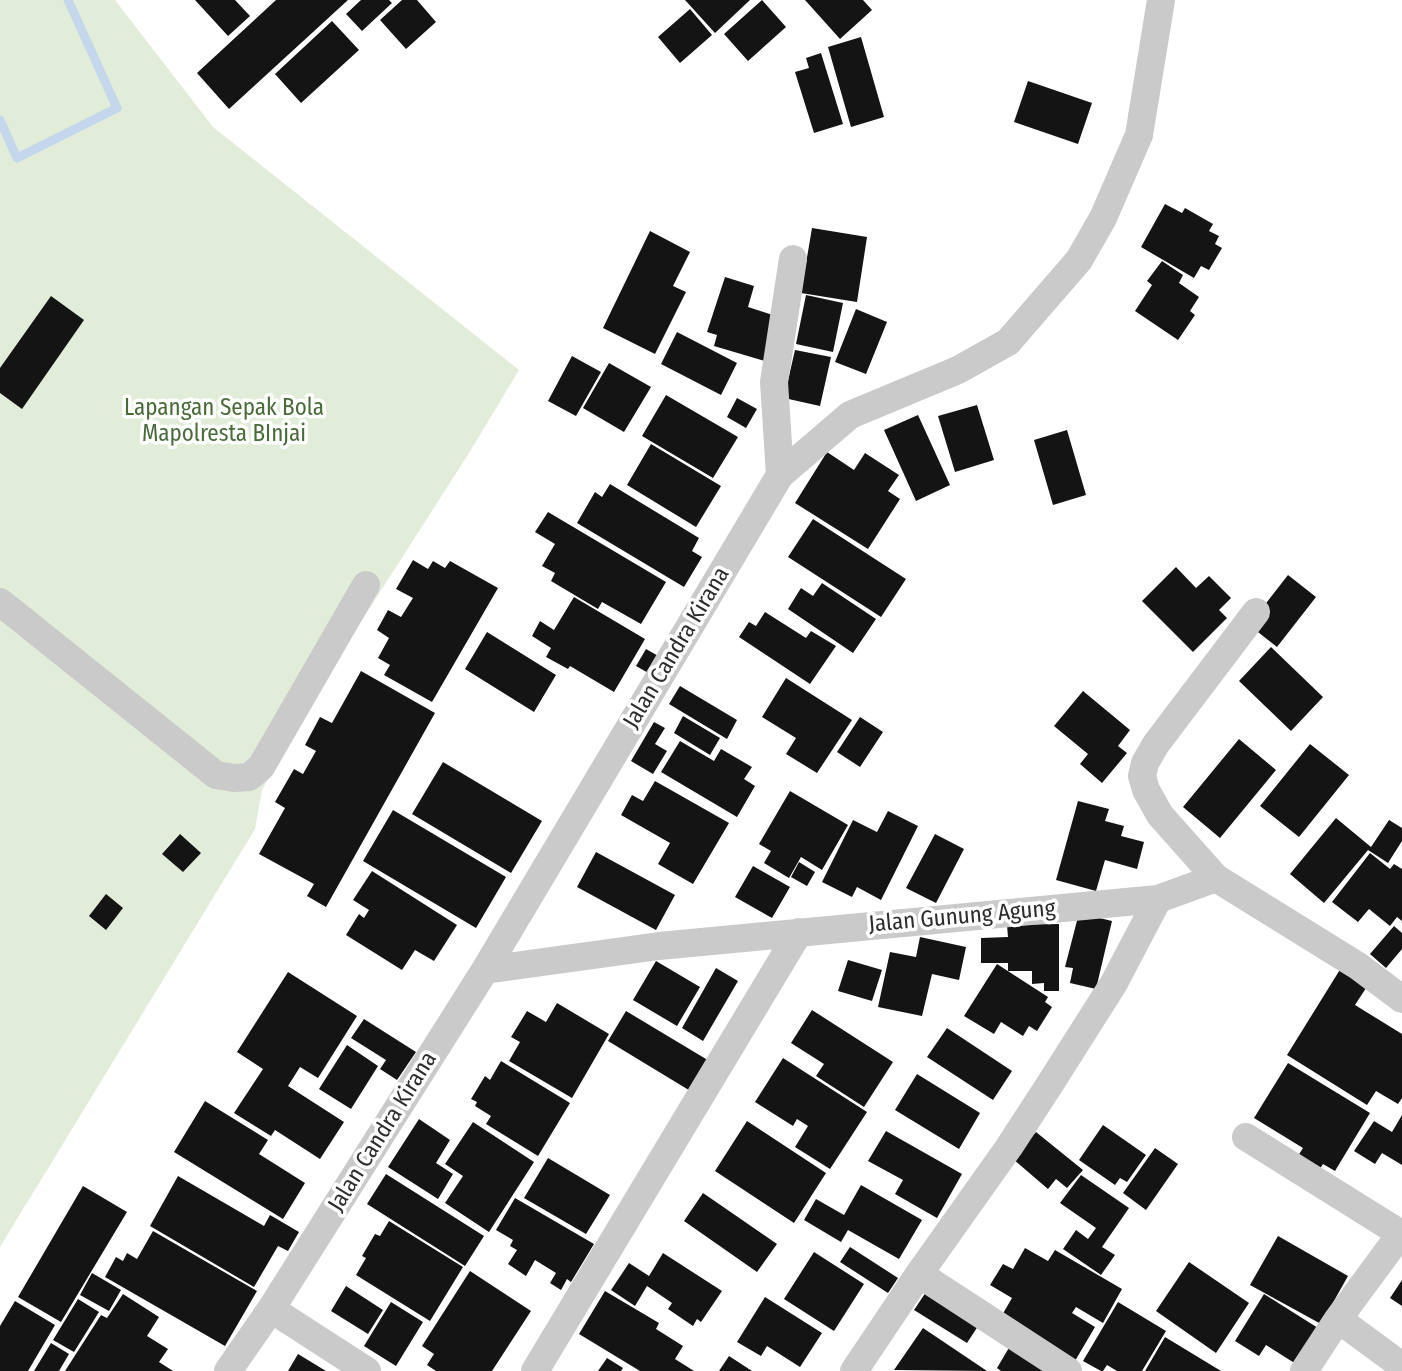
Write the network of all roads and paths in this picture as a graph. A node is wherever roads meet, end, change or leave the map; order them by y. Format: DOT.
graph roads {
  1 [pos="1161,0"];
  2 [pos="793,259"];
  3 [pos="780,475"];
  4 [pos="366,585"];
  5 [pos="0,603"];
  6 [pos="1256,611"];
  7 [pos="1216,878"];
  8 [pos="1158,899"];
  9 [pos="799,932"];
  10 [pos="485,970"];
  11 [pos="1402,999"];
  12 [pos="1246,1137"];
  13 [pos="1401,1233"];
  14 [pos="919,1274"];
  15 [pos="271,1309"];
  16 [pos="1338,1319"];
  17 [pos="1402,1366"];
  18 [pos="229,1371"];
  19 [pos="367,1371"];
  20 [pos="535,1371"];
  21 [pos="854,1371"];
  22 [pos="1068,1371"];
  23 [pos="1304,1371"];
  1 -- 3 [label="street, Jalan Candra Kirana"];
  2 -- 3 [label="street"];
  3 -- 10 [label="street, Jalan Candra Kirana"];
  4 -- 5 [label="street"];
  6 -- 7 [label="street"];
  7 -- 8 [label="street, Jalan Gunung Agung"];
  7 -- 11 [label="street"];
  8 -- 9 [label="street, Jalan Gunung Agung"];
  8 -- 14 [label="street"];
  9 -- 10 [label="street, Jalan Gunung Agung"];
  9 -- 20 [label="street"];
  10 -- 15 [label="street, Jalan Candra Kirana"];
  12 -- 13 [label="street"];
  13 -- 16 [label="street"];
  14 -- 21 [label="street"];
  14 -- 22 [label="street"];
  15 -- 18 [label="street, Jalan Candra Kirana"];
  15 -- 19 [label="street"];
  16 -- 17 [label="street"];
  16 -- 23 [label="street"];
}
